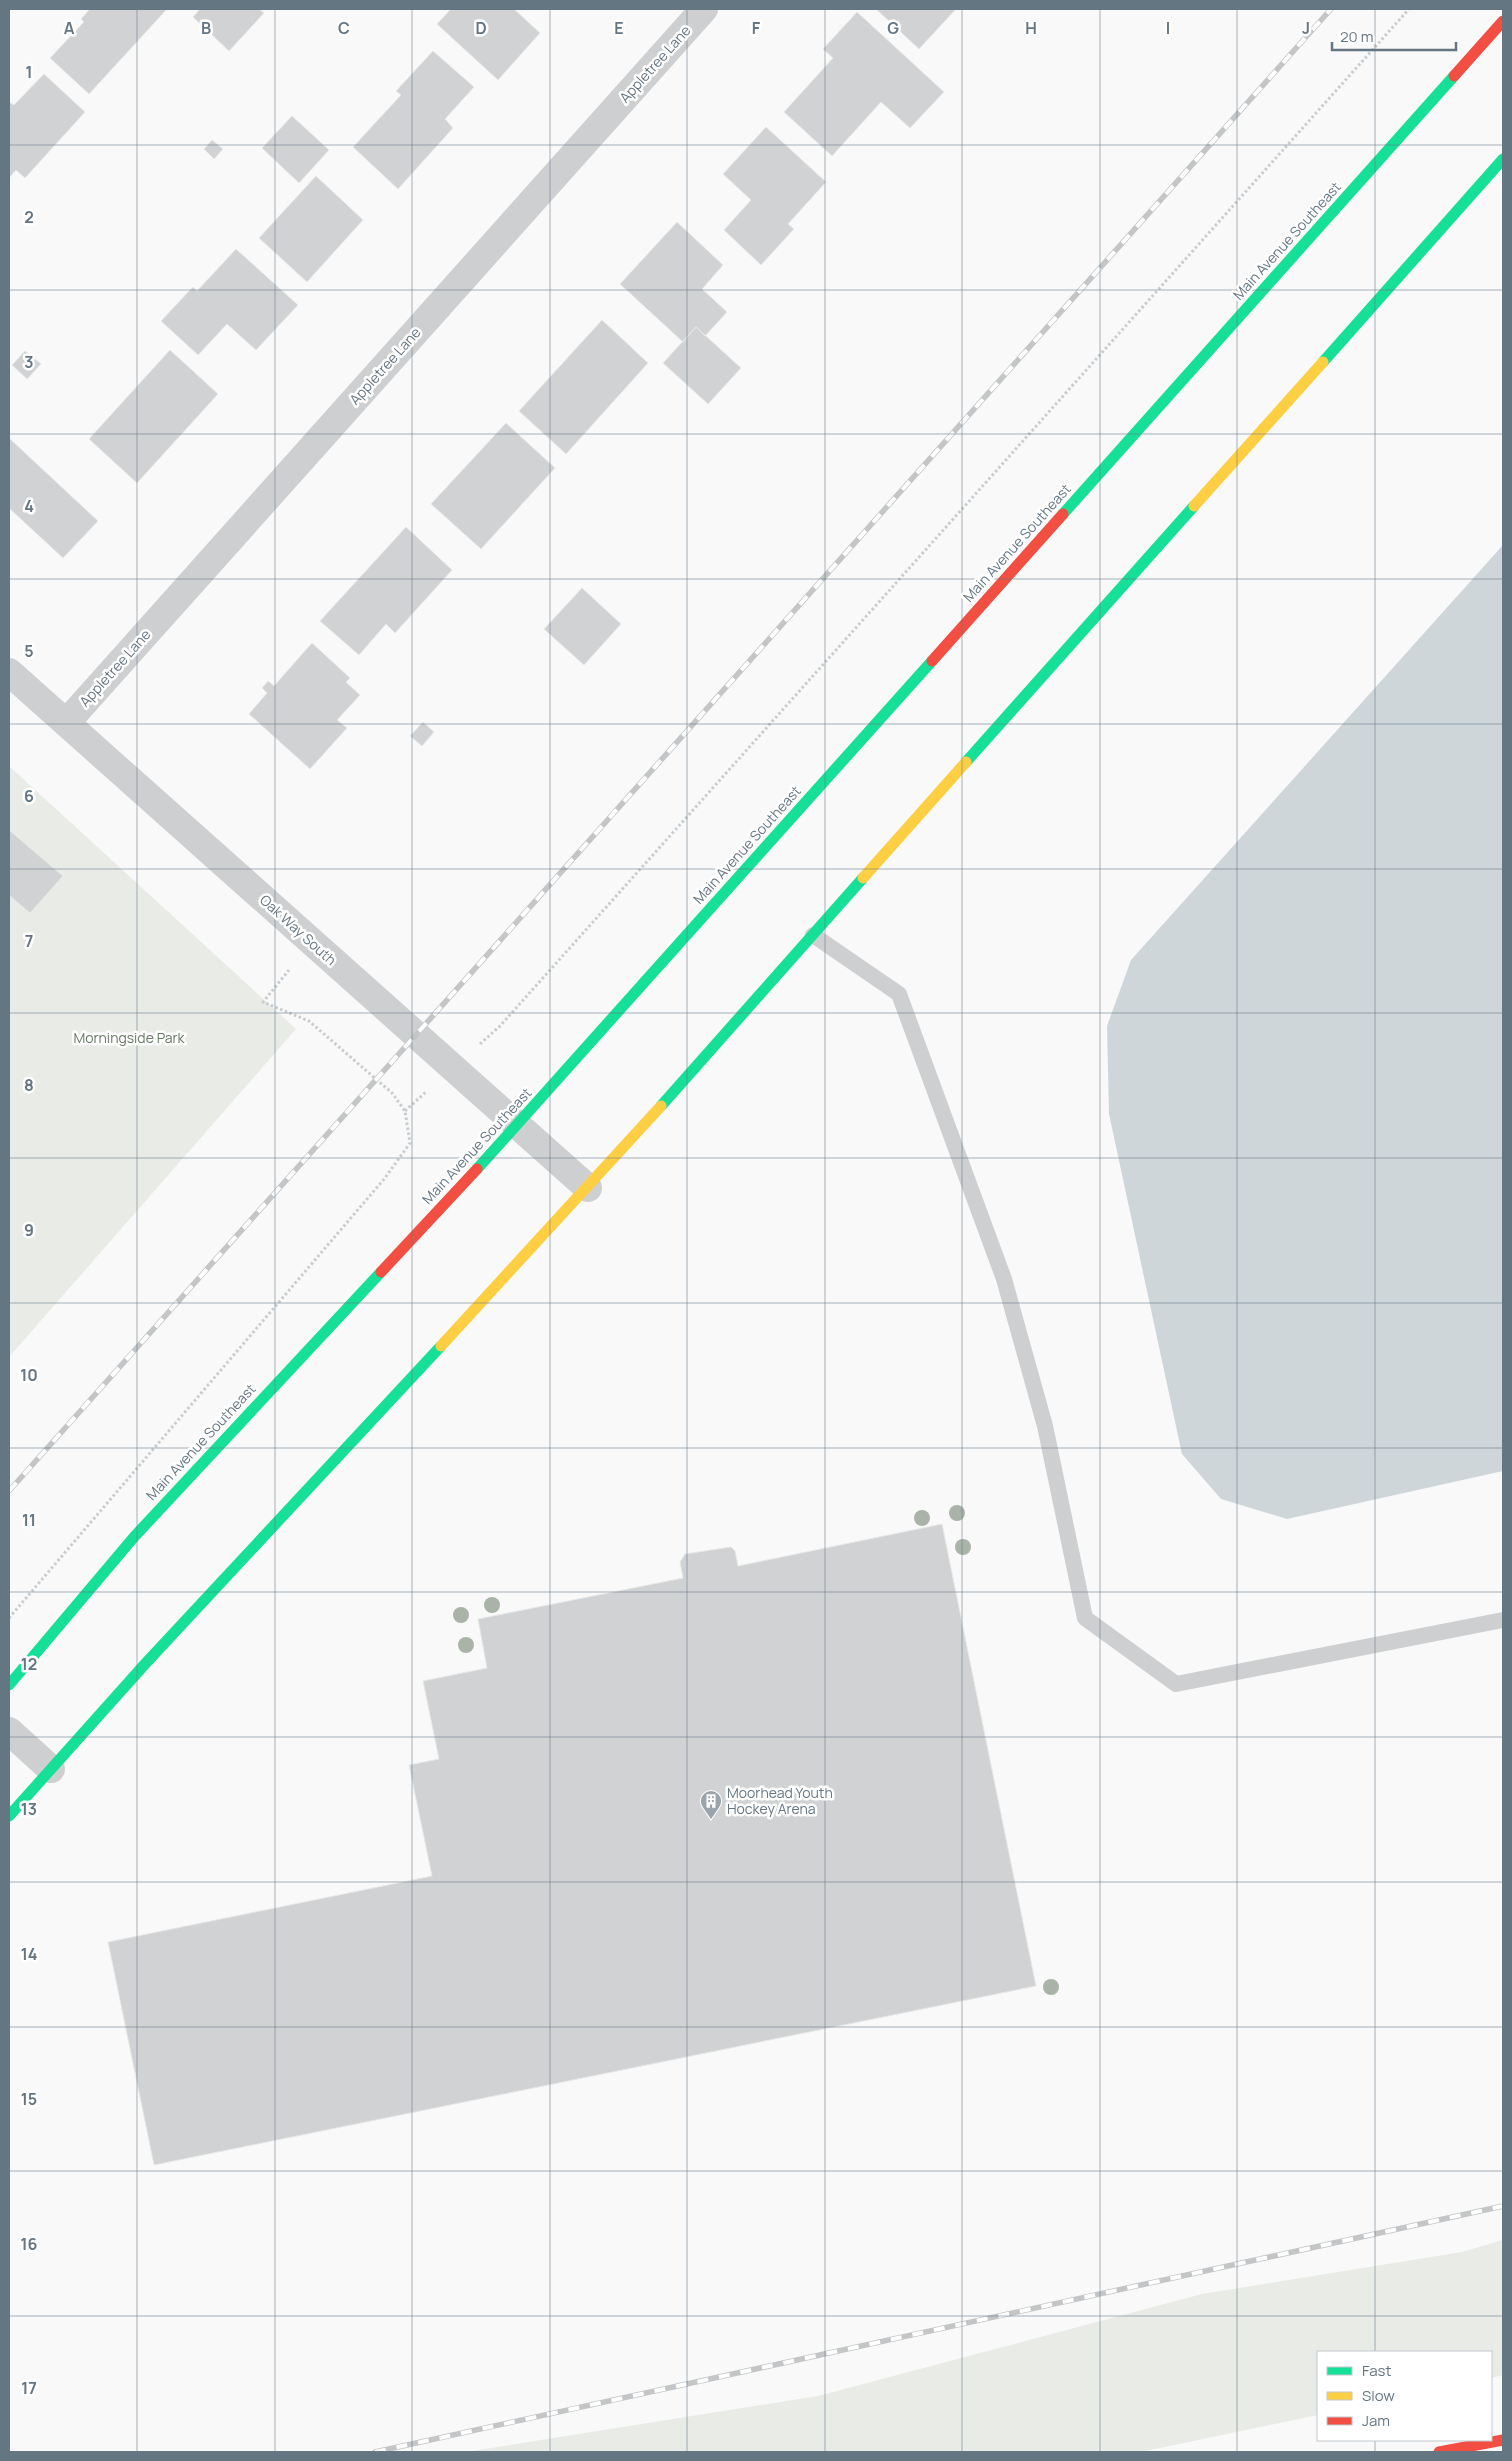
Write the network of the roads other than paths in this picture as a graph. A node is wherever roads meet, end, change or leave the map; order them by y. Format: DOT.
graph roads {
  1 [pos="704,9"];
  2 [pos="1503,21"];
  3 [pos="1503,159"];
  4 [pos="9,672"];
  5 [pos="66,723"];
  6 [pos="813,935"];
  7 [pos="518,1125"];
  8 [pos="588,1188"];
  9 [pos="1503,1620"];
  10 [pos="9,1685"];
  11 [pos="9,1731"];
  12 [pos="50,1769"];
  13 [pos="9,1816"];
  14 [pos="1503,2440"];
  15 [pos="1439,2452"];
  1 -- 5 [label="street, Appletree Lane"];
  2 -- 7 [label="main road, Main Avenue Southeast"];
  3 -- 6 [label="main road"];
  4 -- 5 [label="street, Oak Way South"];
  5 -- 7 [label="street, Oak Way South"];
  6 -- 8 [label="main road"];
  6 -- 9 [label="lane"];
  7 -- 8 [label="street, Oak Way South"];
  7 -- 10 [label="main road, Main Avenue Southeast"];
  8 -- 12 [label="main road"];
  11 -- 12 [label="street"];
  12 -- 13 [label="main road"];
  14 -- 15 [label="main road"];
}
